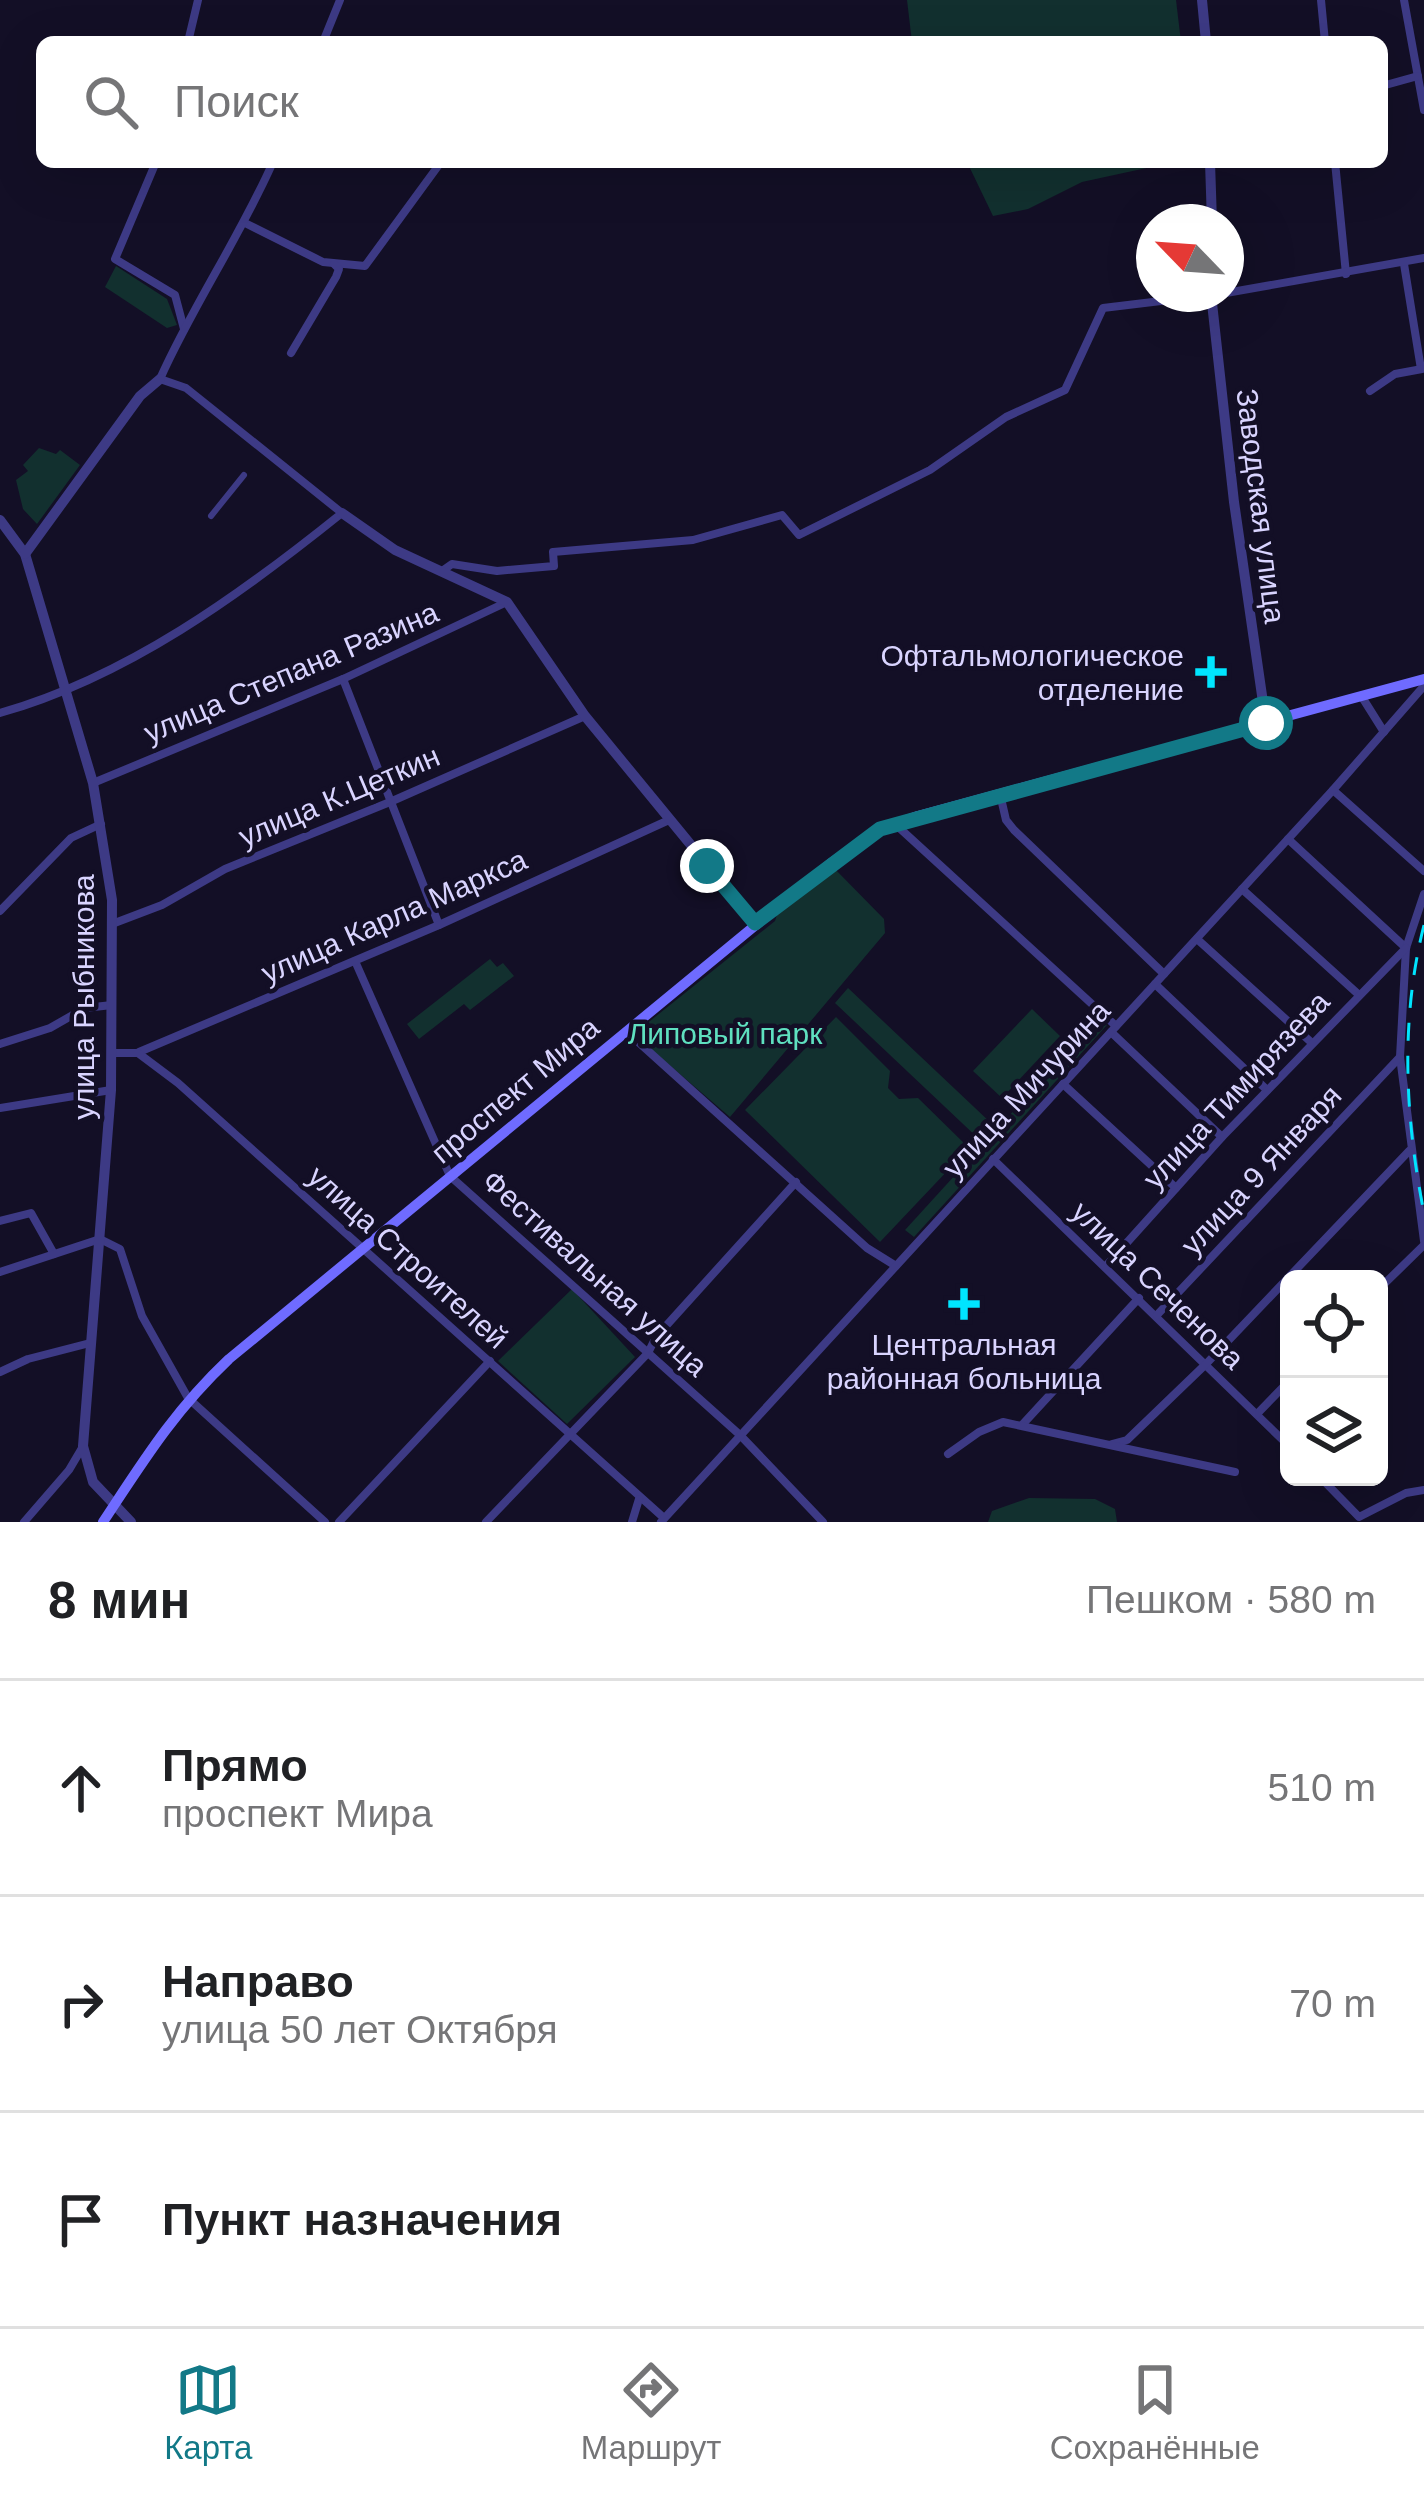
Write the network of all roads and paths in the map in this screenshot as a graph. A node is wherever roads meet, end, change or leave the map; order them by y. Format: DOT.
graph roads {
  1 [pos="198,0"];
  2 [pos="340,0"];
  3 [pos="1202,0"];
  4 [pos="1322,0"];
  5 [pos="1404,0"];
  6 [pos="189,36"];
  7 [pos="325,36"];
  8 [pos="1205,36"];
  9 [pos="1325,36"];
  10 [pos="1420,57"];
  11 [pos="1418,76"];
  12 [pos="1388,84"];
  13 [pos="1424,110"];
  14 [pos="153,168"];
  15 [pos="271,168"];
  16 [pos="437,168"];
  17 [pos="1210,168"];
  18 [pos="1336,168"];
  19 [pos="1211,204"];
  20 [pos="247,224"];
  21 [pos="1424,258"];
  22 [pos="333,263"];
  23 [pos="1404,263"];
  24 [pos="1346,274"];
  25 [pos="1244,290"];
  26 [pos="1136,304"];
  27 [pos="1218,312"];
  28 [pos="185,330"];
  29 [pos="291,353"];
  30 [pos="1422,368"];
  31 [pos="160,379"];
  32 [pos="1370,391"];
  33 [pos="244,475"];
  34 [pos="342,513"];
  35 [pos="211,516"];
  36 [pos="0,520"];
  37 [pos="25,554"];
  38 [pos="442,571"];
  39 [pos="507,602"];
  40 [pos="343,679"];
  41 [pos="1424,682"];
  42 [pos="62,690"];
  43 [pos="1362,697"];
  44 [pos="0,713"];
  45 [pos="585,716"];
  46 [pos="1266,723"];
  47 [pos="1384,732"];
  48 [pos="93,783"];
  49 [pos="1333,790"];
  50 [pos="1000,794"];
  51 [pos="390,802"];
  52 [pos="669,820"];
  53 [pos="101,824"];
  54 [pos="895,824"];
  55 [pos="1288,838"];
  56 [pos="1424,872"];
  57 [pos="1242,889"];
  58 [pos="1424,894"];
  59 [pos="0,911"];
  60 [pos="755,923"];
  61 [pos="112,924"];
  62 [pos="439,925"];
  63 [pos="1197,939"];
  64 [pos="1406,948"];
  65 [pos="355,961"];
  66 [pos="1164,974"];
  67 [pos="1155,985"];
  68 [pos="1358,994"];
  69 [pos="112,1005"];
  70 [pos="1113,1029"];
  71 [pos="625,1031"];
  72 [pos="1312,1043"];
  73 [pos="0,1044"];
  74 [pos="112,1053"];
  75 [pos="138,1053"];
  76 [pos="1400,1058"];
  77 [pos="1063,1084"];
  78 [pos="111,1090"];
  79 [pos="1267,1090"];
  80 [pos="0,1108"];
  81 [pos="1222,1137"];
  82 [pos="1409,1151"];
  83 [pos="993,1159"];
  84 [pos="450,1176"];
  85 [pos="796,1182"];
  86 [pos="1176,1188"];
  87 [pos="0,1221"];
  88 [pos="100,1239"];
  89 [pos="1424,1243"];
  90 [pos="361,1249"];
  91 [pos="54,1254"];
  92 [pos="896,1266"];
  93 [pos="1105,1267"];
  94 [pos="0,1272"];
  95 [pos="1388,1279"];
  96 [pos="1138,1298"];
  97 [pos="1156,1316"];
  98 [pos="90,1343"];
  99 [pos="648,1353"];
  100 [pos="490,1361"];
  101 [pos="1207,1364"];
  102 [pos="0,1372"];
  103 [pos="1280,1390"];
  104 [pos="188,1398"];
  105 [pos="1257,1414"];
  106 [pos="1022,1425"];
  107 [pos="740,1435"];
  108 [pos="571,1437"];
  109 [pos="1280,1437"];
  110 [pos="1112,1444"];
  111 [pos="83,1446"];
  112 [pos="949,1454"];
  113 [pos="1235,1472"];
  114 [pos="1329,1486"];
  115 [pos="1424,1490"];
  116 [pos="639,1499"];
  117 [pos="113,1506"];
  118 [pos="663,1520"];
  119 [pos="25,1522"];
  120 [pos="103,1522"];
  121 [pos="131,1522"];
  122 [pos="325,1522"];
  123 [pos="339,1522"];
  124 [pos="486,1522"];
  125 [pos="632,1522"];
  126 [pos="823,1522"];
  1 -- 6 [label="street"];
  2 -- 7 [label="street"];
  3 -- 8 [label="street"];
  4 -- 9 [label="street"];
  5 -- 10 [label="street"];
  10 -- 11 [label="street"];
  11 -- 12 [label="street"];
  11 -- 13 [label="street"];
  14 -- 28 [label="street"];
  15 -- 20 [label="street"];
  16 -- 22 [label="street"];
  17 -- 19 [label="street"];
  18 -- 24 [label="street"];
  20 -- 22 [label="street"];
  20 -- 28 [label="street"];
  21 -- 23 [label="street"];
  22 -- 29 [label="street"];
  23 -- 24 [label="street"];
  23 -- 30 [label="street"];
  24 -- 25 [label="street"];
  26 -- 38 [label="street, улица Степана Разина"];
  27 -- 46 [label="street, Заводская улица"];
  28 -- 31 [label="street"];
  30 -- 32 [label="street"];
  31 -- 34 [label="street"];
  31 -- 37 [label="street"];
  33 -- 35 [label="street"];
  34 -- 38 [label="street"];
  34 -- 42 [label="street"];
  36 -- 37 [label="street"];
  37 -- 42 [label="street, улица Рыбникова"];
  38 -- 39 [label="street"];
  39 -- 40 [label="street, улица Степана Разина"];
  39 -- 45 [label="street"];
  40 -- 48 [label="street, улица Степана Разина"];
  40 -- 51 [label="street"];
  41 -- 43 [label="main road, проспект Мира"];
  41 -- 47 [label="street, улица Мичурина"];
  42 -- 44 [label="street"];
  42 -- 48 [label="street, улица Рыбникова"];
  43 -- 46 [label="main road, проспект Мира"];
  43 -- 47 [label="street"];
  45 -- 51 [label="street, улица К.Цеткин"];
  45 -- 52 [label="street"];
  46 -- 50 [label="main road, проспект Мира"];
  47 -- 49 [label="street, улица Мичурина"];
  48 -- 53 [label="street, улица Рыбникова"];
  49 -- 55 [label="street, улица Мичурина"];
  49 -- 56 [label="street"];
  50 -- 54 [label="main road, проспект Мира"];
  50 -- 66 [label="street"];
  51 -- 61 [label="street, улица К.Цеткин"];
  51 -- 62 [label="street"];
  52 -- 60 [label="street"];
  52 -- 62 [label="street, улица Карла Маркса"];
  53 -- 59 [label="street"];
  53 -- 61 [label="street, улица Рыбникова"];
  54 -- 60 [label="main road, проспект Мира"];
  54 -- 70 [label="street"];
  55 -- 57 [label="street, улица Мичурина"];
  55 -- 64 [label="street"];
  57 -- 63 [label="street, улица Мичурина"];
  57 -- 68 [label="street"];
  58 -- 64 [label="street"];
  60 -- 71 [label="main road, проспект Мира"];
  61 -- 69 [label="street, улица Рыбникова"];
  62 -- 65 [label="street, улица Карла Маркса"];
  63 -- 66 [label="street, улица Мичурина"];
  63 -- 72 [label="street"];
  64 -- 68 [label="street, улица Тимирязева"];
  64 -- 76 [label="street"];
  65 -- 75 [label="street, улица Карла Маркса"];
  65 -- 84 [label="street, Фестивальная улица"];
  66 -- 67 [label="street, улица Мичурина"];
  67 -- 70 [label="street, улица Мичурина"];
  67 -- 79 [label="street"];
  68 -- 72 [label="street, улица Тимирязева"];
  69 -- 73 [label="street"];
  69 -- 74 [label="street, улица Рыбникова"];
  70 -- 77 [label="street, улица Мичурина"];
  70 -- 81 [label="street"];
  71 -- 84 [label="main road, проспект Мира"];
  71 -- 85 [label="street"];
  72 -- 79 [label="street, улица Тимирязева"];
  74 -- 75 [label="street"];
  74 -- 78 [label="street, улица Рыбникова"];
  75 -- 90 [label="street, улица Строителей"];
  76 -- 82 [label="street"];
  76 -- 97 [label="street, улица 9 Января"];
  77 -- 83 [label="street, улица Мичурина"];
  77 -- 86 [label="street"];
  78 -- 80 [label="street"];
  78 -- 88 [label="street, улица Рыбникова"];
  79 -- 81 [label="street, улица Тимирязева"];
  81 -- 86 [label="street, улица Тимирязева"];
  82 -- 89 [label="street"];
  82 -- 101 [label="street"];
  83 -- 92 [label="street, улица Мичурина"];
  83 -- 93 [label="street, улица Сеченова"];
  84 -- 90 [label="main road, проспект Мира"];
  84 -- 99 [label="street, Фестивальная улица"];
  85 -- 92 [label="street"];
  85 -- 99 [label="street"];
  86 -- 93 [label="street, улица Тимирязева"];
  87 -- 91 [label="street"];
  88 -- 91 [label="street"];
  88 -- 98 [label="street, улица Рыбникова"];
  88 -- 104 [label="street"];
  89 -- 95 [label="street"];
  90 -- 100 [label="street, улица Строителей"];
  90 -- 104 [label="main road, проспект Мира"];
  91 -- 94 [label="street"];
  92 -- 107 [label="street, улица Мичурина"];
  93 -- 96 [label="street, улица Сеченова"];
  96 -- 97 [label="street, улица Сеченова"];
  96 -- 106 [label="street"];
  97 -- 101 [label="street, улица Сеченова"];
  98 -- 102 [label="street"];
  98 -- 111 [label="street, улица Рыбникова"];
  99 -- 107 [label="street, Фестивальная улица"];
  99 -- 108 [label="street"];
  100 -- 108 [label="street, улица Строителей"];
  100 -- 123 [label="street"];
  101 -- 105 [label="street, улица Сеченова"];
  101 -- 110 [label="street"];
  103 -- 105 [label="street"];
  104 -- 117 [label="main road, проспект Мира"];
  104 -- 122 [label="street"];
  105 -- 109 [label="street, улица Сеченова"];
  106 -- 110 [label="street"];
  106 -- 112 [label="street"];
  107 -- 118 [label="street, улица Мичурина"];
  107 -- 126 [label="street, Фестивальная улица"];
  108 -- 116 [label="street, улица Строителей"];
  108 -- 124 [label="street"];
  110 -- 113 [label="street"];
  111 -- 117 [label="street, улица Рыбникова"];
  111 -- 119 [label="street"];
  114 -- 115 [label="street"];
  116 -- 118 [label="street, улица Строителей"];
  116 -- 125 [label="street"];
  117 -- 120 [label="main road, проспект Мира"];
  117 -- 121 [label="street"];
}
